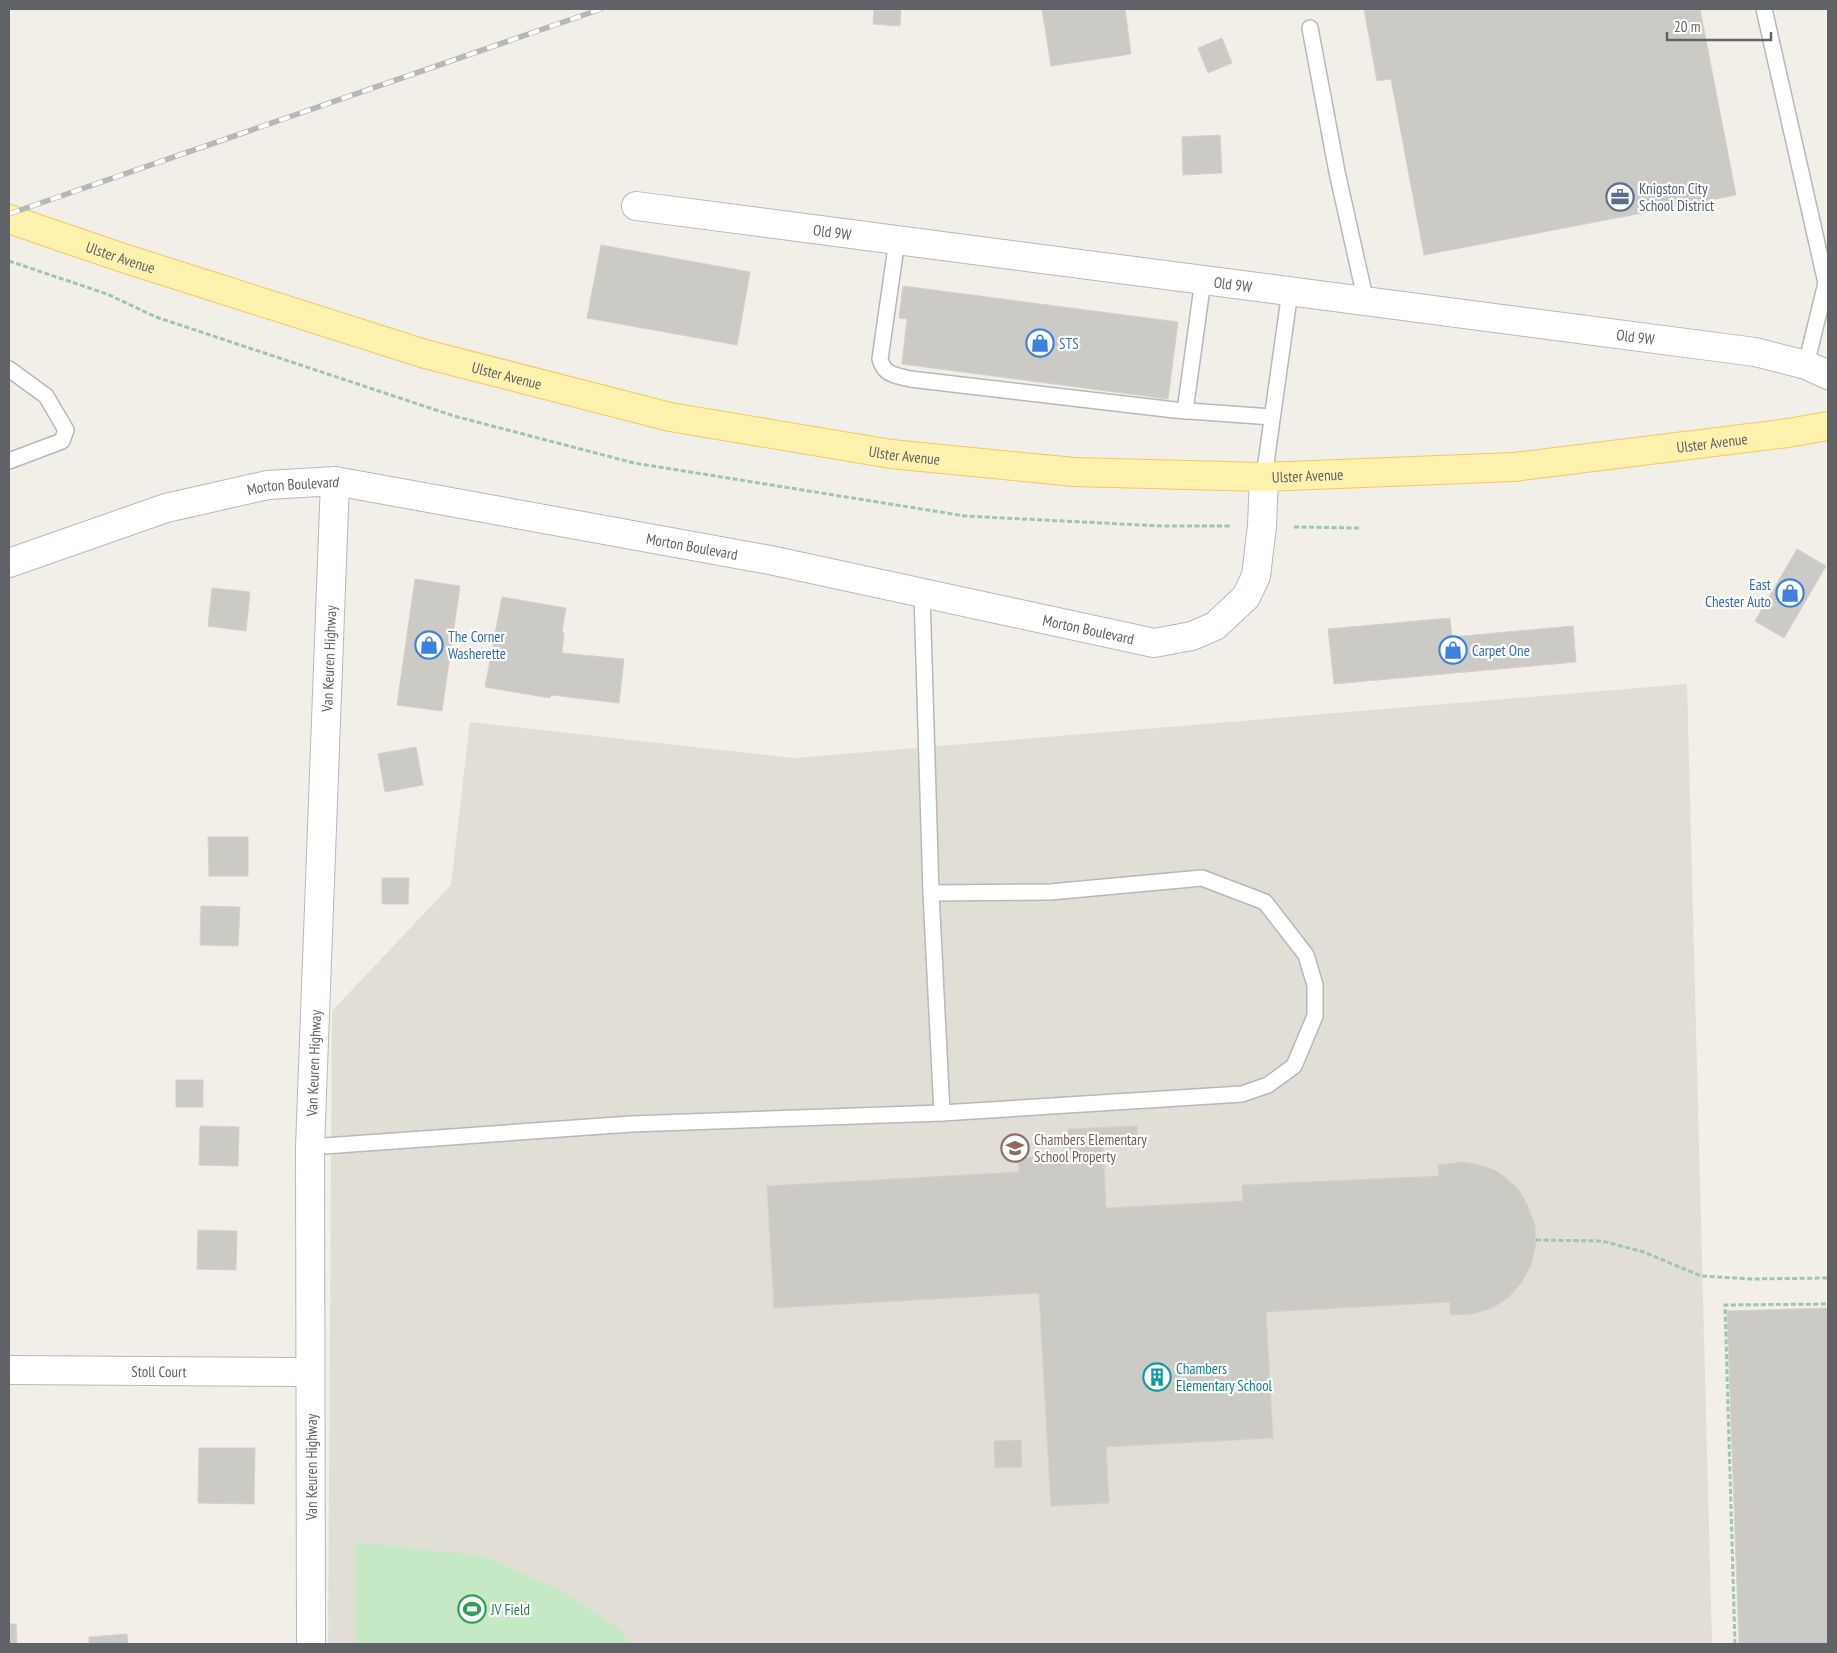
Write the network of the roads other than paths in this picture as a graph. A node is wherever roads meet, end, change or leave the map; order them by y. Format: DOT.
graph roads {
  1 [pos="1764,9"];
  2 [pos="1310,28"];
  3 [pos="636,206"];
  4 [pos="9,219"];
  5 [pos="897,240"];
  6 [pos="1203,280"];
  7 [pos="1827,282"];
  8 [pos="1290,291"];
  9 [pos="1366,302"];
  10 [pos="9,369"];
  11 [pos="1817,370"];
  12 [pos="1185,410"];
  13 [pos="1272,417"];
  14 [pos="1828,426"];
  15 [pos="9,462"];
  16 [pos="1264,477"];
  17 [pos="335,480"];
  18 [pos="9,563"];
  19 [pos="922,594"];
  20 [pos="931,893"];
  21 [pos="942,1113"];
  22 [pos="310,1147"];
  23 [pos="9,1370"];
  24 [pos="310,1372"];
  25 [pos="311,1644"];
  1 -- 7 [label="lane"];
  2 -- 9 [label="lane"];
  3 -- 5 [label="street, Old 9W"];
  4 -- 16 [label="main road, Ulster Avenue"];
  5 -- 6 [label="street, Old 9W"];
  5 -- 12 [label="lane"];
  6 -- 8 [label="street, Old 9W"];
  6 -- 12 [label="lane"];
  7 -- 11 [label="lane"];
  8 -- 9 [label="street, Old 9W"];
  8 -- 13 [label="lane"];
  9 -- 11 [label="street, Old 9W"];
  10 -- 15 [label="lane"];
  12 -- 13 [label="lane"];
  13 -- 16 [label="lane"];
  14 -- 16 [label="main road, Ulster Avenue"];
  16 -- 19 [label="street, Morton Boulevard"];
  17 -- 18 [label="street, Morton Boulevard"];
  17 -- 19 [label="street, Morton Boulevard"];
  17 -- 22 [label="street, Van Keuren Highway"];
  19 -- 20 [label="lane"];
  20 -- 21 [label="lane"];
  20 -- 21 [label="lane"];
  21 -- 22 [label="lane"];
  22 -- 24 [label="street, Van Keuren Highway"];
  23 -- 24 [label="street, Stoll Court"];
  24 -- 25 [label="street, Van Keuren Highway"];
}
